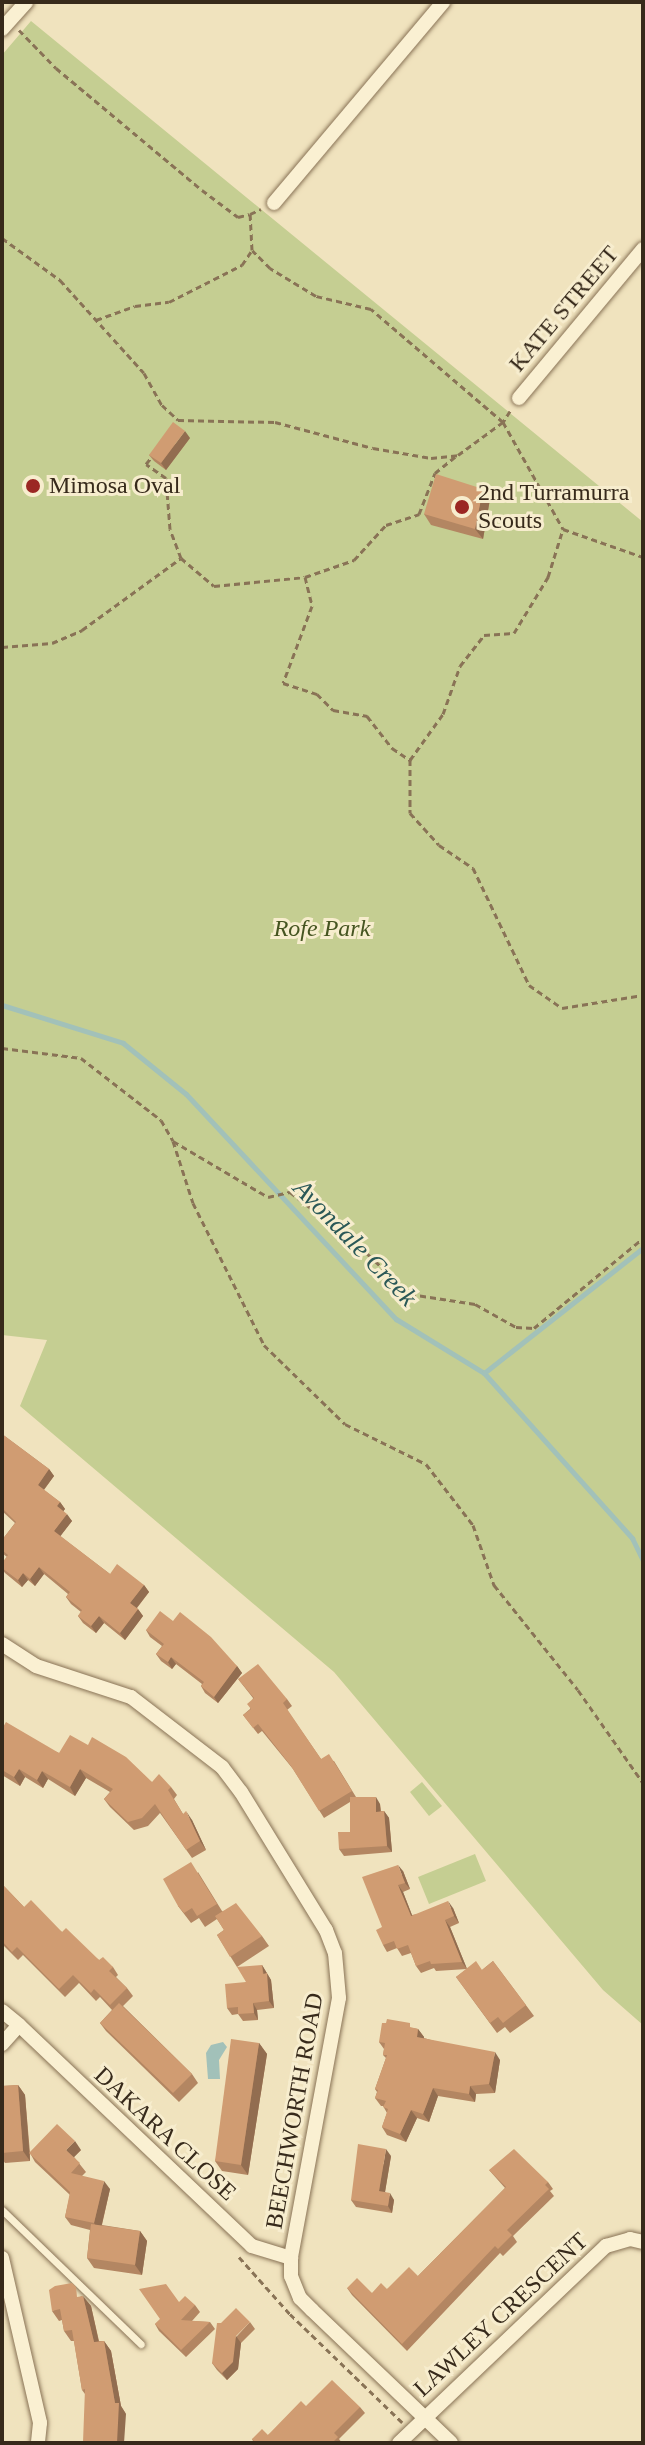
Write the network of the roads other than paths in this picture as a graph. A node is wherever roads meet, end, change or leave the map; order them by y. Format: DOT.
graph roads {
  1 [pos="26,2"];
  2 [pos="443,2"];
  3 [pos="6,25"];
  4 [pos="274,203"];
  5 [pos="643,249"];
  6 [pos="519,398"];
  7 [pos="2,1644"];
  8 [pos="2,2011"];
  9 [pos="19,2025"];
  10 [pos="2,2044"];
  11 [pos="2,2210"];
  12 [pos="643,2242"];
  13 [pos="2,2258"];
  14 [pos="291,2258"];
  15 [pos="141,2344"];
  16 [pos="424,2416"];
  17 [pos="38,2443"];
  18 [pos="399,2443"];
  19 [pos="451,2443"];
  1 -- 3 [label="street"];
  2 -- 4 [label="street"];
  5 -- 6 [label="street, KATE STREET"];
  7 -- 14 [label="street, BEECHWORTH ROAD"];
  8 -- 9 [label="street, DAKARA CLOSE"];
  9 -- 10 [label="street"];
  9 -- 14 [label="street, DAKARA CLOSE"];
  11 -- 15 [label="lane"];
  12 -- 16 [label="street, LAWLEY CRESCENT"];
  13 -- 17 [label="street"];
  14 -- 16 [label="street, BEECHWORTH ROAD"];
  16 -- 18 [label="street, LAWLEY CRESCENT"];
  16 -- 19 [label="street, BEECHWORTH ROAD"];
}
